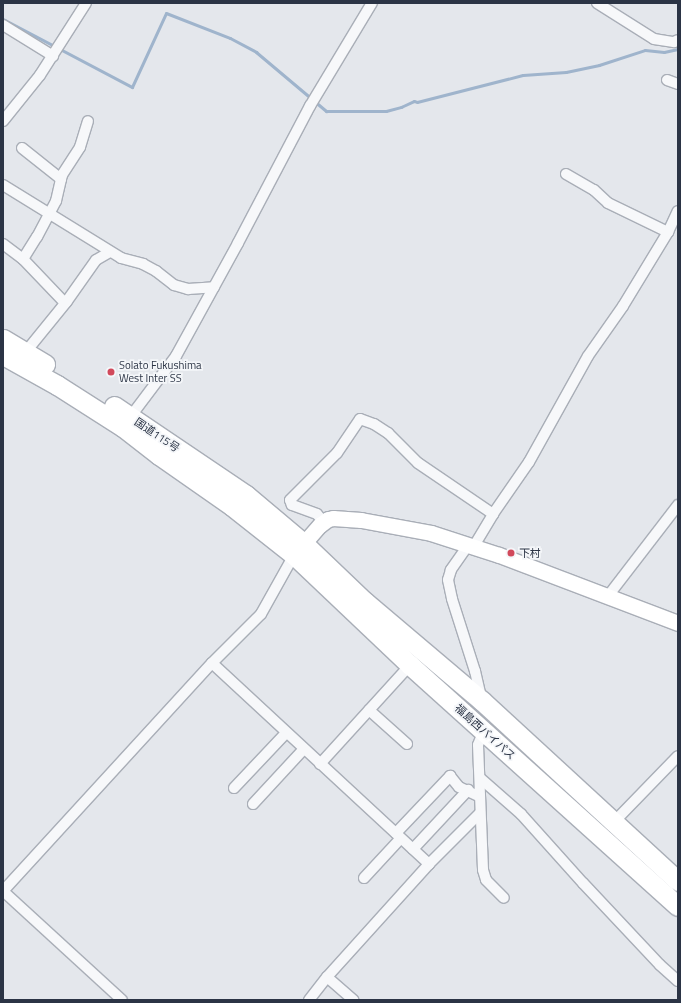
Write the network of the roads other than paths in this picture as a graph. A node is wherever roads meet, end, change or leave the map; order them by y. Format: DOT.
graph roads {
  1 [pos="86,3"];
  2 [pos="372,3"];
  3 [pos="597,3"];
  4 [pos="3,25"];
  5 [pos="678,40"];
  6 [pos="52,56"];
  7 [pos="668,80"];
  8 [pos="678,84"];
  9 [pos="3,121"];
  10 [pos="88,121"];
  11 [pos="22,148"];
  12 [pos="566,174"];
  13 [pos="61,179"];
  14 [pos="3,186"];
  15 [pos="678,211"];
  16 [pos="49,214"];
  17 [pos="668,232"];
  18 [pos="3,244"];
  19 [pos="110,252"];
  20 [pos="23,258"];
  21 [pos="214,287"];
  22 [pos="65,303"];
  23 [pos="3,339"];
  24 [pos="16,357"];
  25 [pos="126,422"];
  26 [pos="678,505"];
  27 [pos="493,514"];
  28 [pos="323,521"];
  29 [pos="471,545"];
  30 [pos="298,549"];
  31 [pos="608,596"];
  32 [pos="678,623"];
  33 [pos="212,663"];
  34 [pos="410,665"];
  35 [pos="482,701"];
  36 [pos="369,710"];
  37 [pos="484,730"];
  38 [pos="286,733"];
  39 [pos="407,744"];
  40 [pos="304,748"];
  41 [pos="678,756"];
  42 [pos="320,764"];
  43 [pos="480,778"];
  44 [pos="234,788"];
  45 [pos="468,790"];
  46 [pos="480,797"];
  47 [pos="252,804"];
  48 [pos="480,813"];
  49 [pos="613,823"];
  50 [pos="398,836"];
  51 [pos="413,849"];
  52 [pos="429,864"];
  53 [pos="364,878"];
  54 [pos="678,881"];
  55 [pos="3,891"];
  56 [pos="504,898"];
  57 [pos="678,906"];
  58 [pos="327,977"];
  59 [pos="678,981"];
  60 [pos="122,1000"];
  61 [pos="309,1000"];
  62 [pos="353,1000"];
  1 -- 6 [label="street"];
  2 -- 21 [label="street"];
  3 -- 5 [label="street"];
  4 -- 6 [label="street"];
  6 -- 9 [label="street"];
  7 -- 8 [label="street"];
  10 -- 13 [label="street"];
  11 -- 13 [label="street"];
  12 -- 17 [label="street"];
  13 -- 16 [label="street"];
  14 -- 16 [label="street"];
  15 -- 17 [label="street"];
  16 -- 19 [label="street"];
  16 -- 20 [label="street"];
  17 -- 27 [label="street"];
  18 -- 20 [label="street"];
  19 -- 21 [label="street"];
  19 -- 22 [label="street"];
  20 -- 22 [label="street"];
  21 -- 25 [label="street"];
  22 -- 24 [label="street"];
  23 -- 24 [label="highway, 国道115号"];
  24 -- 25 [label="highway, 国道115号"];
  25 -- 30 [label="highway, 国道115号"];
  26 -- 31 [label="street"];
  27 -- 28 [label="street"];
  27 -- 29 [label="street"];
  28 -- 29 [label="street"];
  28 -- 30 [label="street"];
  29 -- 31 [label="street"];
  29 -- 35 [label="street"];
  30 -- 33 [label="street"];
  30 -- 34 [label="highway, 福島西バイパス"];
  30 -- 35 [label="highway, 福島西バイパス"];
  31 -- 32 [label="street"];
  33 -- 38 [label="street"];
  33 -- 55 [label="street"];
  34 -- 36 [label="street"];
  34 -- 37 [label="highway, 福島西バイパス"];
  35 -- 49 [label="highway, 福島西バイパス"];
  36 -- 39 [label="street"];
  36 -- 42 [label="street"];
  37 -- 43 [label="street"];
  37 -- 57 [label="highway, 福島西バイパス"];
  38 -- 40 [label="street"];
  38 -- 44 [label="street"];
  40 -- 42 [label="street"];
  40 -- 47 [label="street"];
  41 -- 49 [label="street"];
  42 -- 50 [label="street"];
  43 -- 46 [label="street"];
  43 -- 59 [label="street"];
  45 -- 46 [label="street"];
  45 -- 50 [label="street"];
  45 -- 51 [label="street"];
  46 -- 48 [label="street"];
  48 -- 52 [label="street"];
  48 -- 56 [label="street"];
  49 -- 54 [label="highway, 福島西バイパス"];
  50 -- 51 [label="street"];
  50 -- 53 [label="street"];
  51 -- 52 [label="street"];
  52 -- 58 [label="street"];
  55 -- 60 [label="street"];
  58 -- 61 [label="street"];
  58 -- 62 [label="street"];
}
